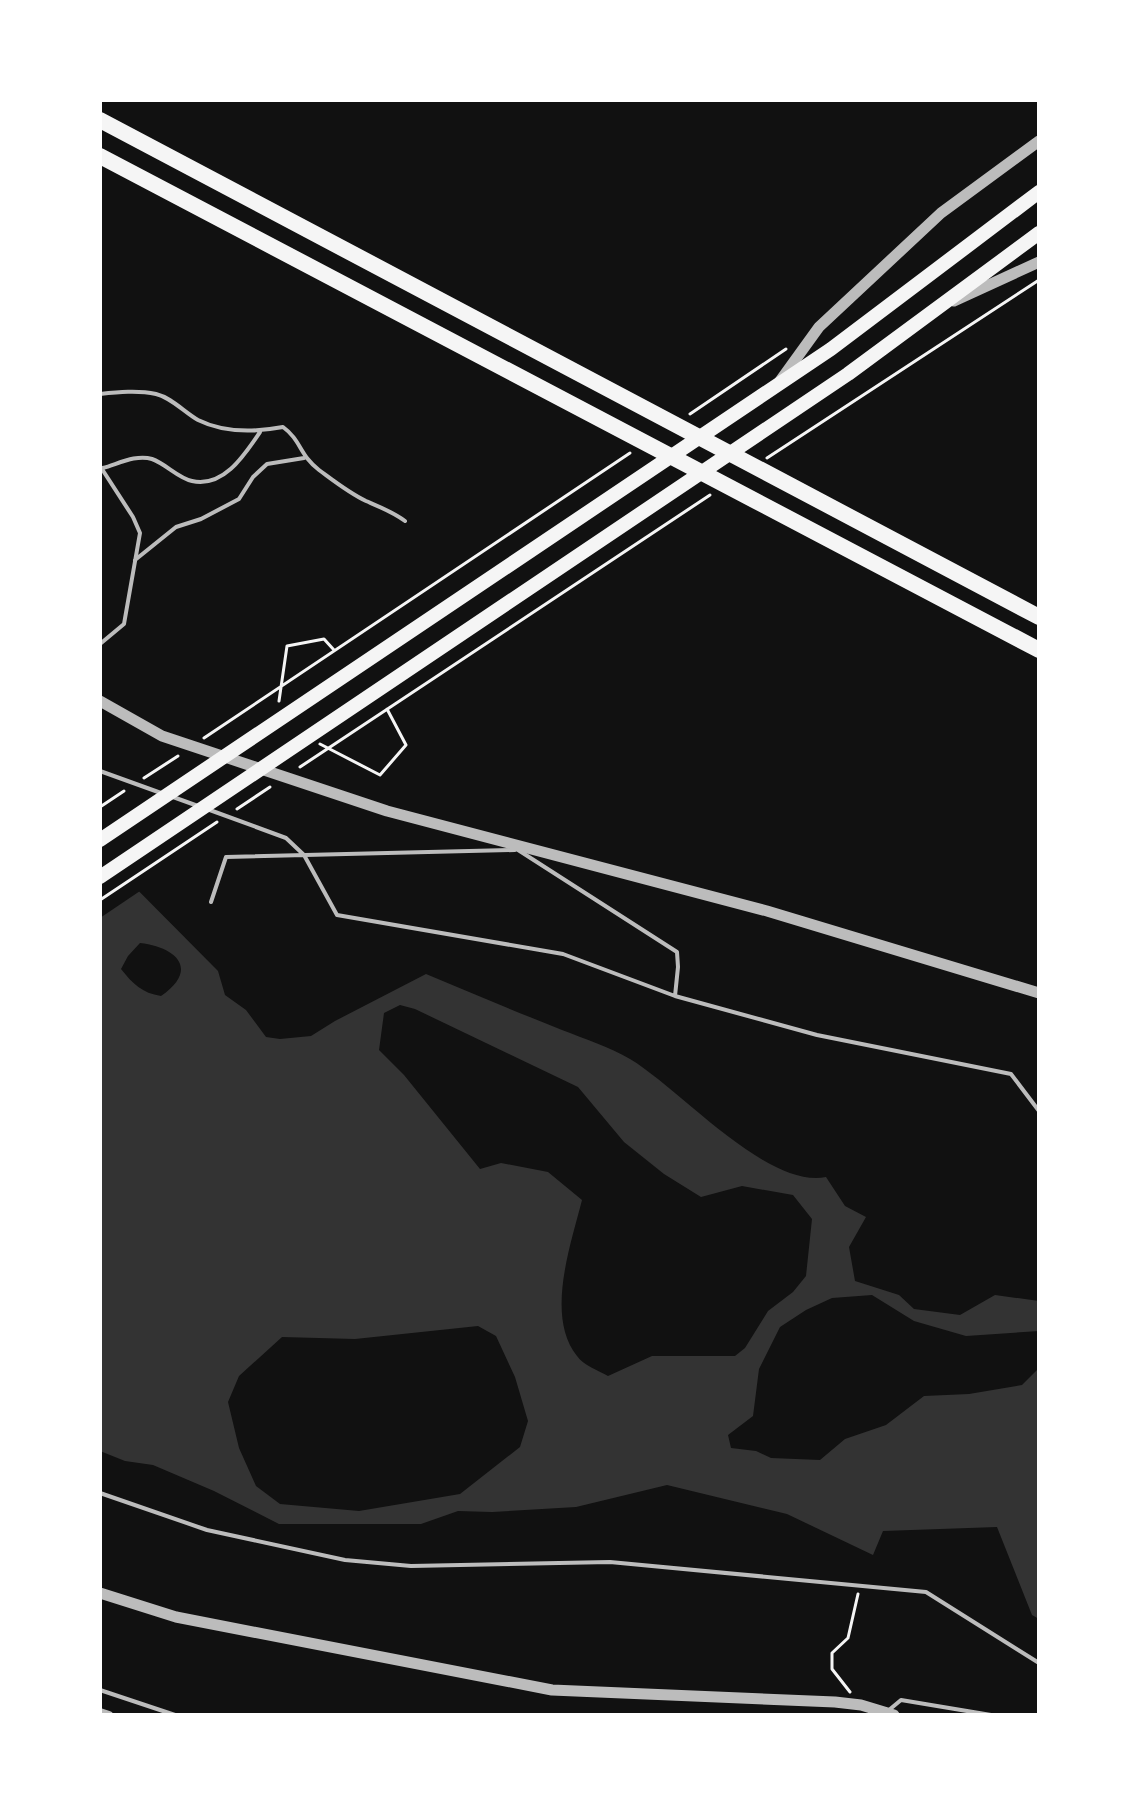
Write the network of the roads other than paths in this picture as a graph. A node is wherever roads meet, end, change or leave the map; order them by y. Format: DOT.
graph roads {
  1 [pos="100,120"];
  2 [pos="1039,141"];
  3 [pos="100,156"];
  4 [pos="1039,192"];
  5 [pos="1039,233"];
  6 [pos="1039,262"];
  7 [pos="932,311"];
  8 [pos="776,386"];
  9 [pos="100,394"];
  10 [pos="260,432"];
  11 [pos="304,458"];
  12 [pos="101,467"];
  13 [pos="405,521"];
  14 [pos="135,560"];
  15 [pos="1039,617"];
  16 [pos="100,644"];
  17 [pos="1039,650"];
  18 [pos="100,701"];
  19 [pos="100,771"];
  20 [pos="100,840"];
  21 [pos="515,847"];
  22 [pos="304,855"];
  23 [pos="100,877"];
  24 [pos="211,902"];
  25 [pos="1039,993"];
  26 [pos="675,996"];
  27 [pos="1039,1111"];
  28 [pos="100,1493"];
  29 [pos="100,1593"];
  30 [pos="1039,1663"];
  31 [pos="100,1690"];
  32 [pos="100,1712"];
  33 [pos="891,1713"];
  34 [pos="109,1715"];
  35 [pos="175,1715"];
  36 [pos="991,1715"];
  1 -- 15 [label="highway"];
  2 -- 8 [label="street"];
  3 -- 17 [label="highway"];
  4 -- 8 [label="main road"];
  5 -- 7 [label="main road"];
  6 -- 7 [label="street"];
  7 -- 23 [label="main road"];
  8 -- 20 [label="main road"];
  9 -- 10 [label="lane"];
  10 -- 11 [label="lane"];
  10 -- 12 [label="lane"];
  11 -- 13 [label="lane"];
  11 -- 14 [label="lane"];
  12 -- 14 [label="lane"];
  14 -- 16 [label="lane"];
  18 -- 21 [label="street"];
  19 -- 22 [label="lane"];
  21 -- 22 [label="lane"];
  21 -- 25 [label="street"];
  21 -- 26 [label="lane"];
  22 -- 24 [label="lane"];
  22 -- 26 [label="lane"];
  26 -- 27 [label="lane"];
  28 -- 30 [label="lane"];
  29 -- 33 [label="street"];
  31 -- 35 [label="lane"];
  32 -- 34 [label="street"];
  33 -- 36 [label="lane"];
}
